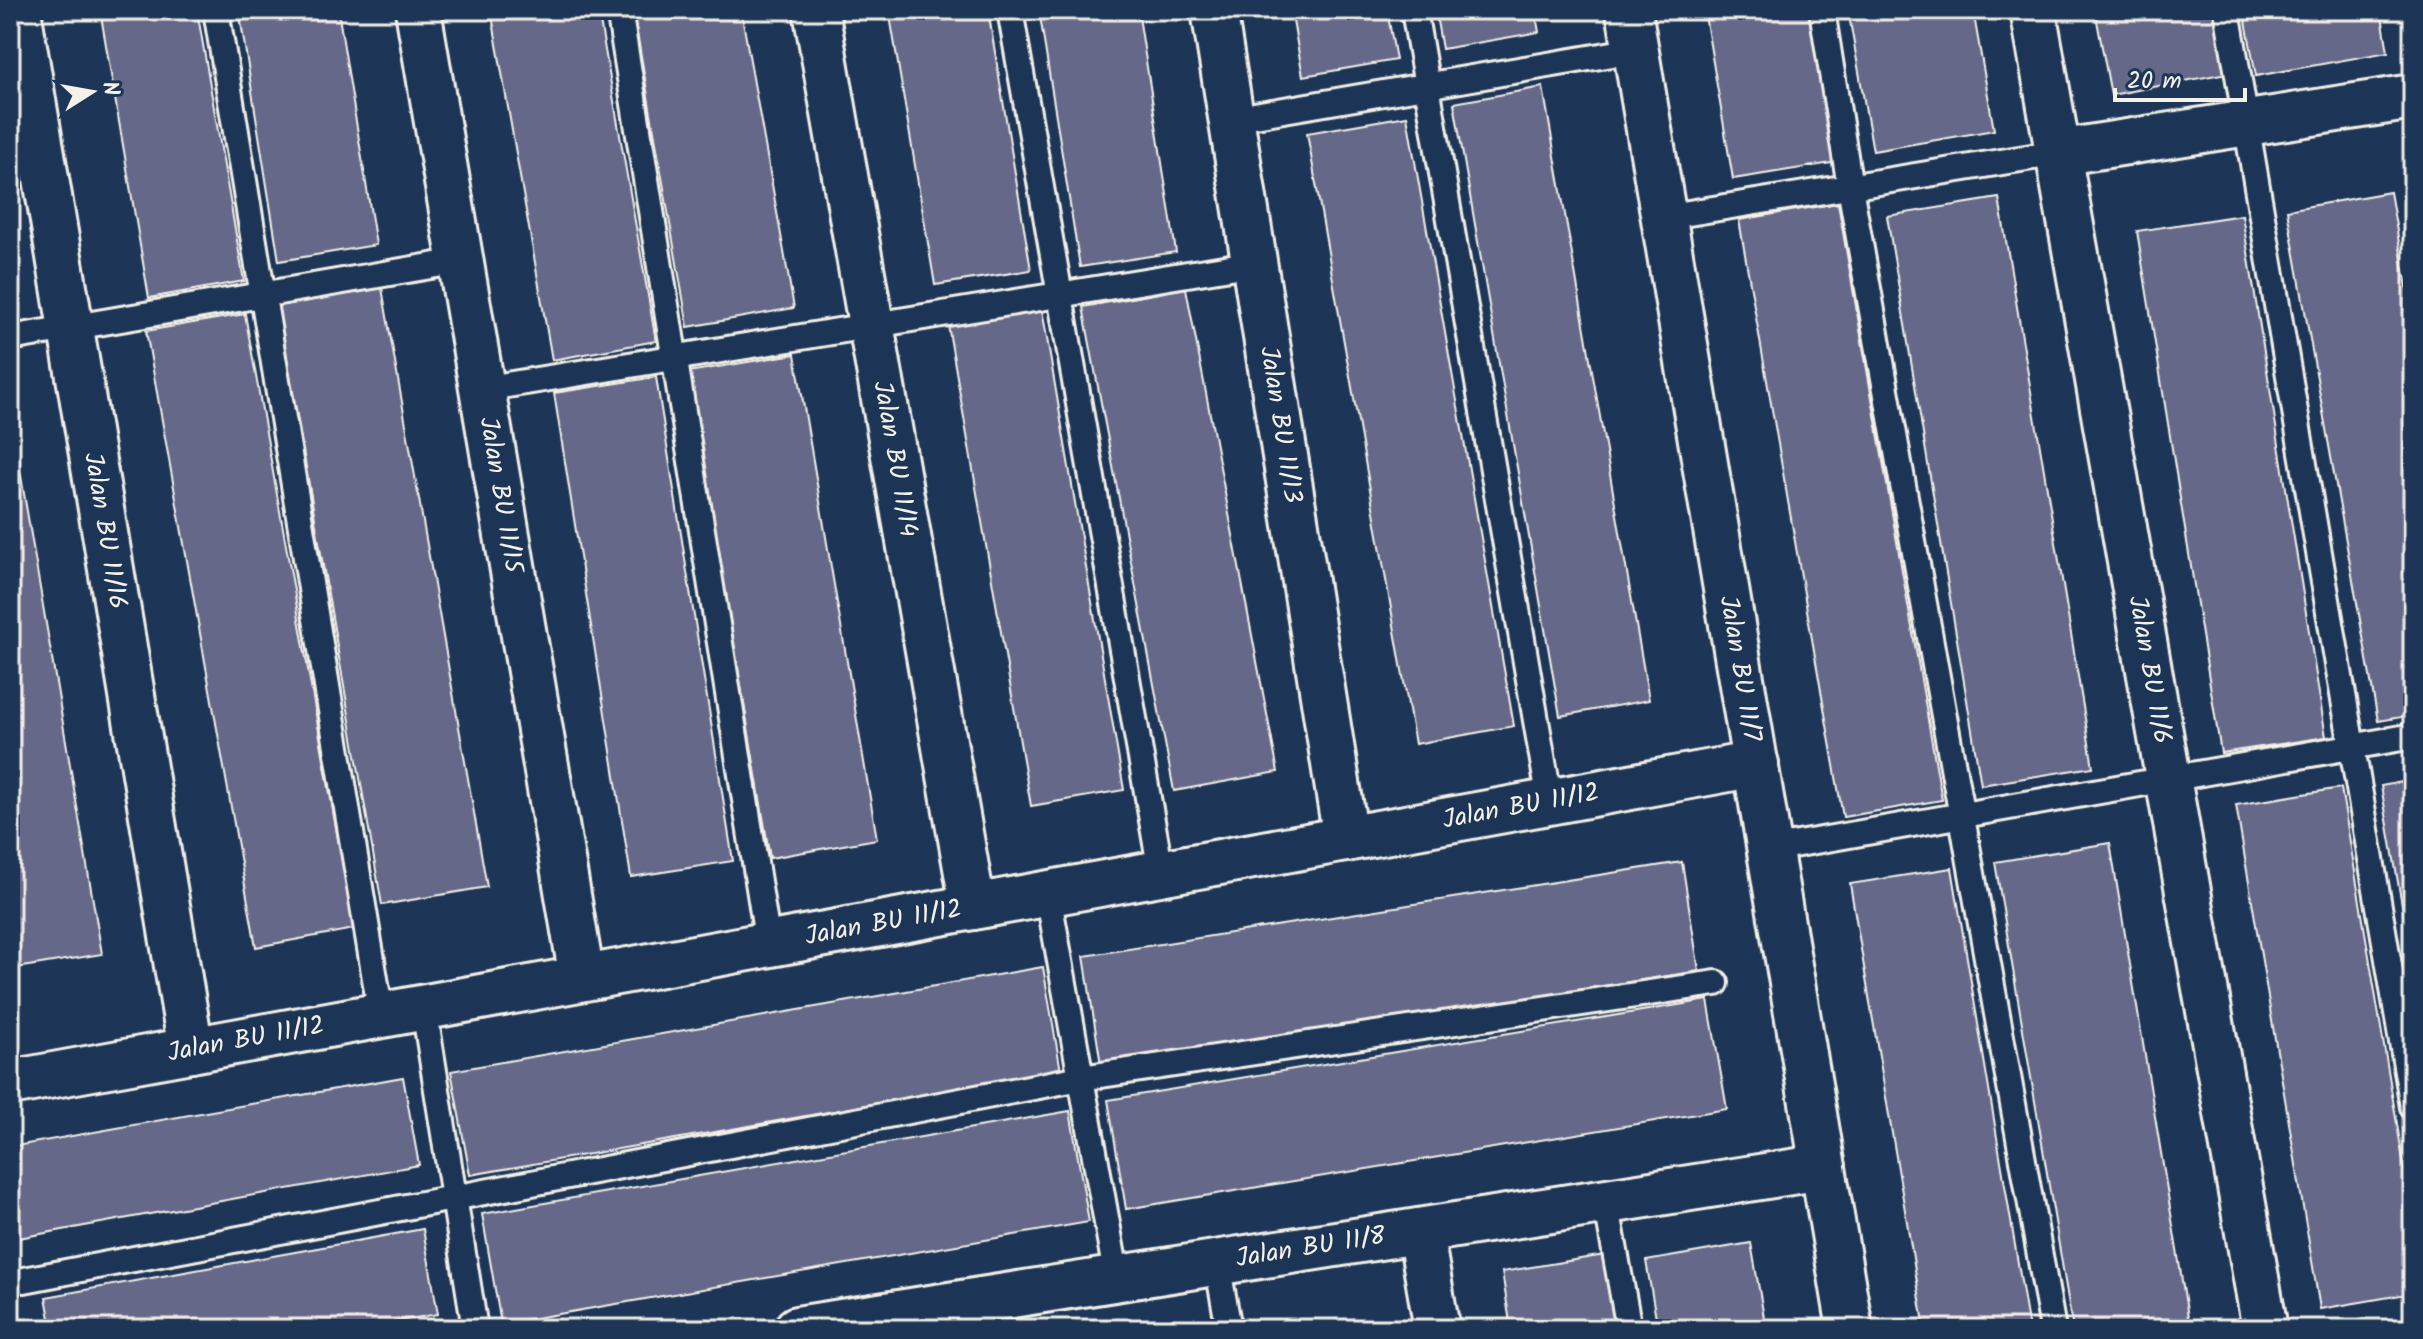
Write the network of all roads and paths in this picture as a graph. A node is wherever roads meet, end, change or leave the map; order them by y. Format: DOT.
graph roads {
  1 [pos="18,10"];
  2 [pos="216,10"];
  3 [pos="418,10"];
  4 [pos="619,10"];
  5 [pos="816,10"];
  6 [pos="1010,10"];
  7 [pos="1214,10"];
  8 [pos="1414,10"];
  9 [pos="1822,10"];
  10 [pos="2033,10"];
  11 [pos="2227,10"];
  12 [pos="1632,30"];
  13 [pos="1427,85"];
  14 [pos="2413,97"];
  15 [pos="1231,119"];
  16 [pos="2248,123"];
  17 [pos="2057,153"];
  18 [pos="1850,187"];
  19 [pos="1664,217"];
  20 [pos="460,261"];
  21 [pos="1255,263"];
  22 [pos="263,295"];
  23 [pos="1060,295"];
  24 [pos="871,325"];
  25 [pos="72,327"];
  26 [pos="10,338"];
  27 [pos="675,357"];
  28 [pos="482,389"];
  29 [pos="2413,736"];
  30 [pos="2350,747"];
  31 [pos="1756,764"];
  32 [pos="2168,779"];
  33 [pos="1550,802"];
  34 [pos="1962,815"];
  35 [pos="1346,839"];
  36 [pos="1770,849"];
  37 [pos="1161,872"];
  38 [pos="1048,894"];
  39 [pos="973,907"];
  40 [pos="768,944"];
  41 [pos="582,978"];
  42 [pos="1716,983"];
  43 [pos="424,1008"];
  44 [pos="381,1015"];
  45 [pos="191,1050"];
  46 [pos="1081,1078"];
  47 [pos="10,1083"];
  48 [pos="2413,1107"];
  49 [pos="1823,1167"];
  50 [pos="454,1198"];
  51 [pos="1606,1201"];
  52 [pos="1420,1231"];
  53 [pos="1217,1263"];
  54 [pos="1117,1279"];
  55 [pos="24,1280"];
  56 [pos="1033,1310"];
  57 [pos="475,1329"];
  58 [pos="797,1329"];
  59 [pos="1229,1329"];
  60 [pos="1437,1329"];
  61 [pos="1629,1329"];
  62 [pos="1850,1329"];
  63 [pos="2053,1329"];
  64 [pos="2265,1329"];
  1 -- 25 [label="street, Jalan BU 11/16"];
  2 -- 22 [label="lane"];
  3 -- 20 [label="street, Jalan BU 11/15"];
  4 -- 27 [label="lane"];
  5 -- 24 [label="street, Jalan BU 11/14"];
  6 -- 23 [label="lane"];
  7 -- 15 [label="street, Jalan BU 11/13"];
  8 -- 13 [label="lane"];
  9 -- 18 [label="lane"];
  10 -- 17 [label="street, Jalan BU 11/6"];
  11 -- 16 [label="lane"];
  12 -- 13 [label="lane"];
  12 -- 19 [label="street, Jalan BU 11/7"];
  13 -- 15 [label="lane"];
  13 -- 33 [label="lane"];
  14 -- 16 [label="street"];
  15 -- 21 [label="street, Jalan BU 11/13"];
  16 -- 17 [label="street"];
  16 -- 30 [label="lane"];
  17 -- 18 [label="lane"];
  17 -- 32 [label="street, Jalan BU 11/6"];
  18 -- 19 [label="lane"];
  18 -- 34 [label="lane"];
  19 -- 31 [label="street, Jalan BU 11/7"];
  20 -- 22 [label="lane"];
  20 -- 28 [label="street, Jalan BU 11/15"];
  21 -- 23 [label="lane"];
  21 -- 35 [label="street, Jalan BU 11/13"];
  22 -- 25 [label="lane"];
  22 -- 44 [label="lane"];
  23 -- 24 [label="lane"];
  23 -- 37 [label="lane"];
  24 -- 27 [label="lane"];
  24 -- 39 [label="street, Jalan BU 11/14"];
  25 -- 26 [label="lane"];
  25 -- 45 [label="street, Jalan BU 11/16"];
  27 -- 28 [label="lane"];
  27 -- 40 [label="lane"];
  28 -- 41 [label="street, Jalan BU 11/15"];
  29 -- 30 [label="lane"];
  30 -- 32 [label="lane"];
  30 -- 48 [label="lane"];
  31 -- 33 [label="street, Jalan BU 11/12"];
  31 -- 36 [label="street, Jalan BU 11/7"];
  32 -- 34 [label="lane"];
  32 -- 64 [label="street, Jalan BU 11/6"];
  33 -- 35 [label="street, Jalan BU 11/12"];
  34 -- 36 [label="lane"];
  34 -- 63 [label="lane"];
  35 -- 37 [label="street, Jalan BU 11/12"];
  36 -- 49 [label="street, Jalan BU 11/7"];
  37 -- 38 [label="street, Jalan BU 11/12"];
  38 -- 39 [label="street, Jalan BU 11/12"];
  38 -- 46 [label="lane"];
  39 -- 40 [label="street, Jalan BU 11/12"];
  40 -- 41 [label="street, Jalan BU 11/12"];
  41 -- 43 [label="street, Jalan BU 11/12"];
  42 -- 46 [label="lane"];
  43 -- 44 [label="street, Jalan BU 11/12"];
  43 -- 50 [label="lane"];
  44 -- 45 [label="street, Jalan BU 11/12"];
  45 -- 47 [label="street, Jalan BU 11/12"];
  46 -- 50 [label="lane"];
  46 -- 54 [label="lane"];
  49 -- 51 [label="street, Jalan BU 11/8"];
  49 -- 62 [label="street, Jalan BU 11/7"];
  50 -- 55 [label="lane"];
  50 -- 57 [label="lane"];
  51 -- 52 [label="street, Jalan BU 11/8"];
  51 -- 61 [label="lane"];
  52 -- 53 [label="street, Jalan BU 11/8"];
  52 -- 60 [label="street"];
  53 -- 54 [label="street, Jalan BU 11/8"];
  53 -- 59 [label="lane"];
  54 -- 56 [label="street, Jalan BU 11/8"];
  56 -- 58 [label="street, Jalan BU 11/8"];
}
